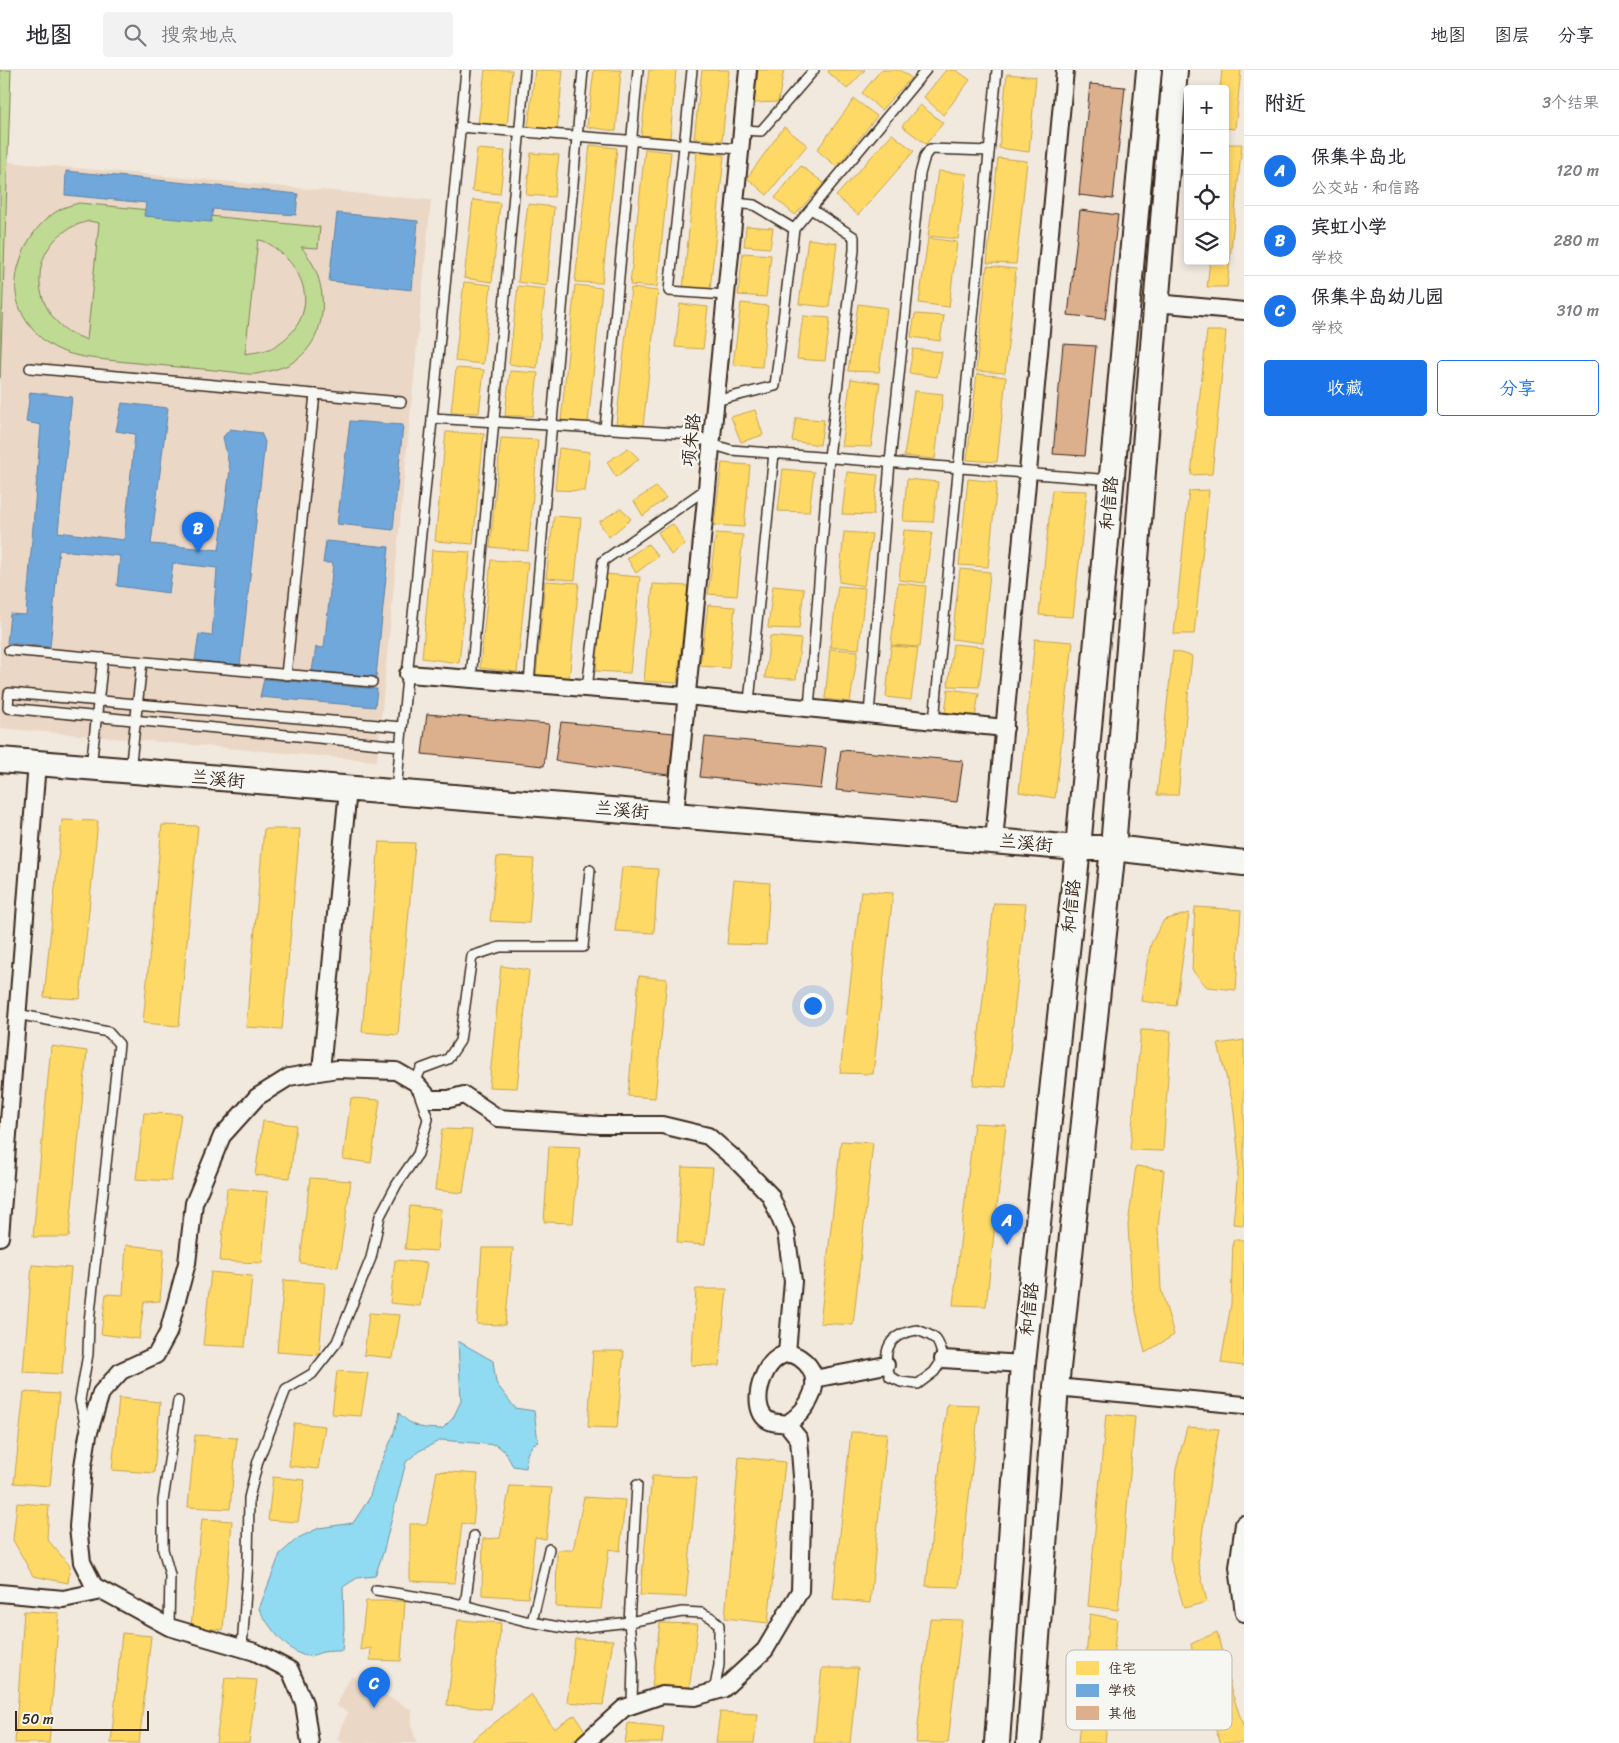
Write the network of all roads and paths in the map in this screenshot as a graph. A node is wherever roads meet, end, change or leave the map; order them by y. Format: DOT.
graph roads {
  1 [pos="466,70"];
  2 [pos="525,70"];
  3 [pos="583,70"];
  4 [pos="638,70"];
  5 [pos="692,70"];
  6 [pos="748,70"];
  7 [pos="814,70"];
  8 [pos="926,70"];
  9 [pos="997,70"];
  10 [pos="1065,70"];
  11 [pos="1149,70"];
  12 [pos="1174,70"];
  13 [pos="460,127"];
  14 [pos="742,130"];
  15 [pos="519,132"];
  16 [pos="577,136"];
  17 [pos="632,141"];
  18 [pos="684,144"];
  19 [pos="740,149"];
  20 [pos="989,151"];
  21 [pos="735,203"];
  22 [pos="811,208"];
  23 [pos="794,229"];
  24 [pos="726,295"];
  25 [pos="1156,303"];
  26 [pos="1244,311"];
  27 [pos="30,368"];
  28 [pos="315,394"];
  29 [pos="715,401"];
  30 [pos="401,402"];
  31 [pos="432,418"];
  32 [pos="493,422"];
  33 [pos="551,425"];
  34 [pos="605,429"];
  35 [pos="711,444"];
  36 [pos="774,454"];
  37 [pos="829,457"];
  38 [pos="890,462"];
  39 [pos="958,468"];
  40 [pos="1028,473"];
  41 [pos="1112,480"];
  42 [pos="706,489"];
  43 [pos="9,650"];
  44 [pos="104,658"];
  45 [pos="142,662"];
  46 [pos="408,674"];
  47 [pos="286,675"];
  48 [pos="471,679"];
  49 [pos="372,682"];
  50 [pos="529,683"];
  51 [pos="587,688"];
  52 [pos="686,696"];
  53 [pos="99,701"];
  54 [pos="749,702"];
  55 [pos="137,704"];
  56 [pos="809,708"];
  57 [pos="869,714"];
  58 [pos="97,717"];
  59 [pos="135,721"];
  60 [pos="934,721"];
  61 [pos="402,727"];
  62 [pos="1005,728"];
  63 [pos="401,746"];
  64 [pos="0,760"];
  65 [pos="37,763"];
  66 [pos="91,768"];
  67 [pos="130,771"];
  68 [pos="348,789"];
  69 [pos="396,792"];
  70 [pos="675,815"];
  71 [pos="994,841"];
  72 [pos="1078,848"];
  73 [pos="1113,848"];
  74 [pos="1244,863"];
  75 [pos="590,870"];
  76 [pos="17,1014"];
  77 [pos="321,1072"];
  78 [pos="415,1082"];
  79 [pos="0,1237"];
  80 [pos="787,1353"];
  81 [pos="943,1359"];
  82 [pos="1023,1364"];
  83 [pos="886,1365"];
  84 [pos="814,1379"];
  85 [pos="1056,1387"];
  86 [pos="178,1401"];
  87 [pos="1244,1405"];
  88 [pos="787,1424"];
  89 [pos="88,1435"];
  90 [pos="637,1485"];
  91 [pos="1244,1524"];
  92 [pos="474,1536"];
  93 [pos="549,1549"];
  94 [pos="102,1590"];
  95 [pos="376,1590"];
  96 [pos="0,1593"];
  97 [pos="465,1606"];
  98 [pos="1244,1613"];
  99 [pos="532,1622"];
  100 [pos="629,1622"];
  101 [pos="170,1627"];
  102 [pos="242,1648"];
  103 [pos="714,1692"];
  104 [pos="632,1705"];
  105 [pos="310,1743"];
  106 [pos="585,1743"];
  107 [pos="997,1743"];
  108 [pos="1028,1743"];
  1 -- 13 [label="lane"];
  2 -- 15 [label="lane"];
  3 -- 16 [label="lane"];
  4 -- 17 [label="lane"];
  5 -- 18 [label="lane"];
  6 -- 14 [label="street, 项朱路"];
  7 -- 14 [label="lane"];
  8 -- 22 [label="lane"];
  9 -- 20 [label="lane"];
  10 -- 40 [label="street"];
  11 -- 41 [label="street, 和信路"];
  12 -- 25 [label="street, 和信路"];
  13 -- 15 [label="lane"];
  13 -- 31 [label="lane"];
  14 -- 19 [label="street, 项朱路"];
  15 -- 16 [label="lane"];
  15 -- 32 [label="lane"];
  16 -- 17 [label="lane"];
  16 -- 33 [label="lane"];
  17 -- 18 [label="lane"];
  17 -- 34 [label="lane"];
  18 -- 19 [label="lane"];
  18 -- 24 [label="lane"];
  19 -- 21 [label="street, 项朱路"];
  20 -- 38 [label="lane"];
  20 -- 39 [label="lane"];
  21 -- 23 [label="lane"];
  21 -- 24 [label="street, 项朱路"];
  22 -- 23 [label="lane"];
  22 -- 37 [label="lane"];
  23 -- 29 [label="lane"];
  24 -- 29 [label="street, 项朱路"];
  25 -- 26 [label="street"];
  25 -- 73 [label="street, 和信路"];
  27 -- 28 [label="lane"];
  28 -- 30 [label="lane"];
  28 -- 47 [label="lane"];
  29 -- 35 [label="street, 项朱路"];
  31 -- 32 [label="lane"];
  31 -- 46 [label="lane"];
  32 -- 33 [label="lane"];
  32 -- 48 [label="lane"];
  33 -- 34 [label="lane"];
  33 -- 50 [label="lane"];
  34 -- 35 [label="lane"];
  35 -- 36 [label="lane"];
  35 -- 42 [label="street, 项朱路"];
  36 -- 37 [label="lane"];
  36 -- 54 [label="lane"];
  37 -- 38 [label="lane"];
  37 -- 56 [label="lane"];
  38 -- 39 [label="lane"];
  38 -- 57 [label="lane"];
  39 -- 40 [label="lane"];
  39 -- 60 [label="lane"];
  40 -- 41 [label="lane"];
  40 -- 62 [label="street"];
  41 -- 72 [label="street, 和信路"];
  42 -- 51 [label="lane"];
  42 -- 52 [label="street, 项朱路"];
  43 -- 44 [label="lane"];
  44 -- 45 [label="lane"];
  44 -- 53 [label="lane"];
  45 -- 47 [label="lane"];
  45 -- 55 [label="lane"];
  46 -- 48 [label="street"];
  46 -- 61 [label="lane"];
  47 -- 49 [label="lane"];
  48 -- 50 [label="street"];
  50 -- 51 [label="street"];
  51 -- 52 [label="street"];
  52 -- 54 [label="street"];
  52 -- 70 [label="street, 项朱路"];
  53 -- 55 [label="lane"];
  53 -- 58 [label="lane"];
  53 -- 58 [label="lane"];
  54 -- 56 [label="street"];
  55 -- 59 [label="lane"];
  55 -- 61 [label="lane"];
  56 -- 57 [label="street"];
  57 -- 60 [label="street"];
  58 -- 59 [label="lane"];
  58 -- 66 [label="lane"];
  59 -- 63 [label="lane"];
  59 -- 67 [label="lane"];
  60 -- 62 [label="street"];
  61 -- 63 [label="lane"];
  62 -- 71 [label="street"];
  63 -- 69 [label="lane"];
  64 -- 65 [label="street, 兰溪街"];
  65 -- 66 [label="street, 兰溪街"];
  65 -- 76 [label="street"];
  66 -- 67 [label="street, 兰溪街"];
  67 -- 68 [label="street, 兰溪街"];
  68 -- 69 [label="street, 兰溪街"];
  68 -- 77 [label="street"];
  69 -- 70 [label="street, 兰溪街"];
  70 -- 71 [label="street, 兰溪街"];
  71 -- 72 [label="street, 兰溪街"];
  72 -- 73 [label="street, 兰溪街"];
  72 -- 82 [label="street, 和信路"];
  73 -- 74 [label="street, 兰溪街"];
  73 -- 85 [label="street, 和信路"];
  75 -- 78 [label="lane"];
  76 -- 79 [label="street"];
  76 -- 89 [label="lane"];
  77 -- 78 [label="street"];
  77 -- 89 [label="street"];
  78 -- 80 [label="street"];
  78 -- 102 [label="lane"];
  80 -- 84 [label="street"];
  80 -- 88 [label="street"];
  81 -- 82 [label="street"];
  81 -- 83 [label="lane"];
  81 -- 83 [label="lane"];
  82 -- 107 [label="street, 和信路"];
  83 -- 84 [label="street"];
  84 -- 88 [label="street"];
  85 -- 87 [label="street"];
  85 -- 108 [label="street, 和信路"];
  86 -- 101 [label="lane"];
  88 -- 103 [label="street"];
  89 -- 94 [label="street"];
  90 -- 100 [label="lane"];
  91 -- 98 [label="street"];
  92 -- 97 [label="lane"];
  93 -- 99 [label="lane"];
  94 -- 96 [label="street"];
  94 -- 101 [label="street"];
  95 -- 97 [label="lane"];
  97 -- 99 [label="lane"];
  99 -- 100 [label="lane"];
  100 -- 103 [label="lane"];
  100 -- 104 [label="lane"];
  101 -- 102 [label="street"];
  102 -- 105 [label="street"];
  103 -- 104 [label="street"];
  104 -- 106 [label="street"];
}
